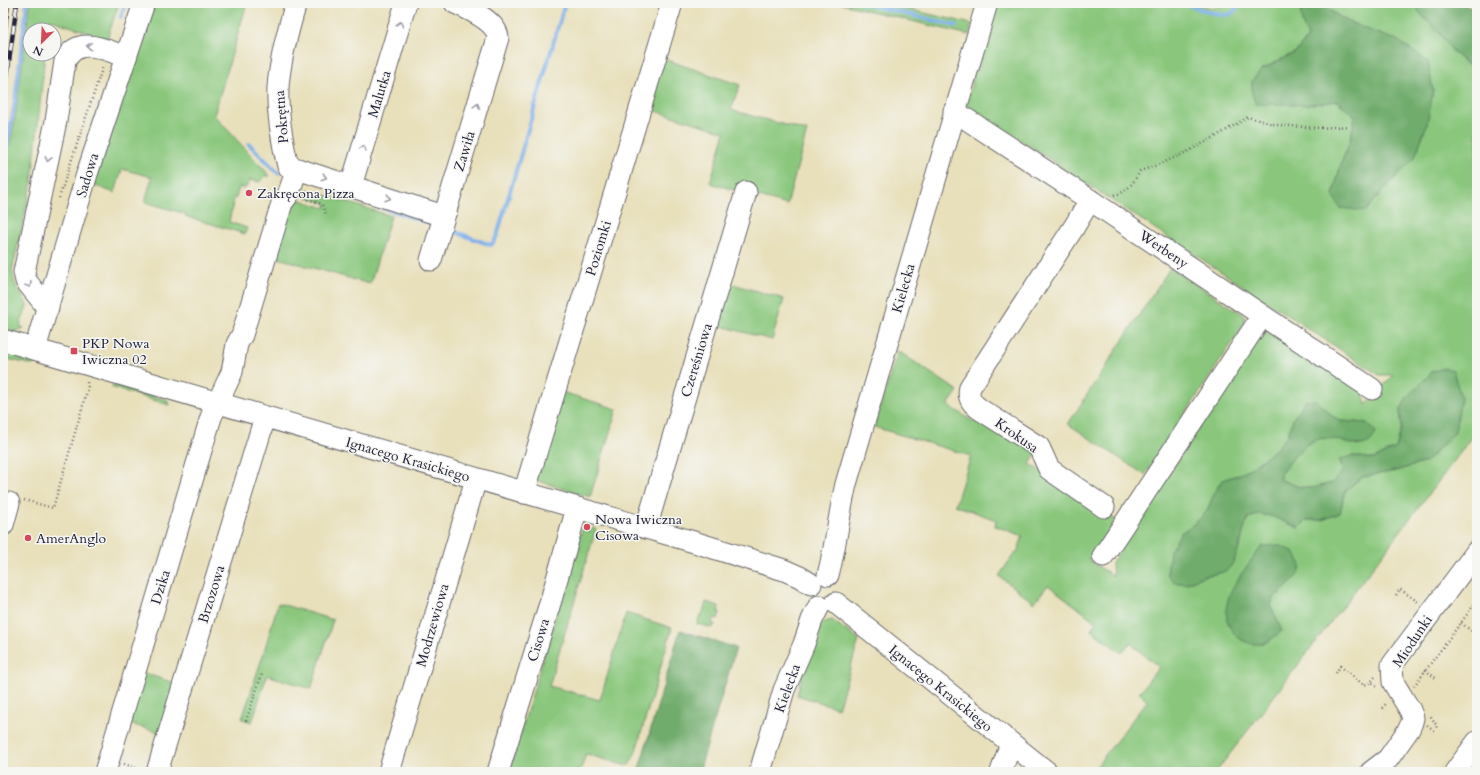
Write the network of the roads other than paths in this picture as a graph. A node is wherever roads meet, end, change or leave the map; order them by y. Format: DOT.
graph roads {
  1 [pos="144,3"];
  2 [pos="296,3"];
  3 [pos="406,3"];
  4 [pos="455,3"];
  5 [pos="672,3"];
  6 [pos="987,3"];
  7 [pos="477,8"];
  8 [pos="126,57"];
  9 [pos="954,111"];
  10 [pos="293,167"];
  11 [pos="352,186"];
  12 [pos="746,192"];
  13 [pos="1090,200"];
  14 [pos="446,211"];
  15 [pos="431,260"];
  16 [pos="48,308"];
  17 [pos="1262,316"];
  18 [pos="3,340"];
  19 [pos="35,349"];
  20 [pos="1372,389"];
  21 [pos="218,402"];
  22 [pos="265,417"];
  23 [pos="476,479"];
  24 [pos="524,493"];
  25 [pos="9,503"];
  26 [pos="1104,507"];
  27 [pos="577,508"];
  28 [pos="3,525"];
  29 [pos="646,528"];
  30 [pos="1477,551"];
  31 [pos="1104,556"];
  32 [pos="820,579"];
  33 [pos="827,605"];
  34 [pos="1477,742"];
  35 [pos="1011,743"];
  36 [pos="107,763"];
  37 [pos="157,772"];
  38 [pos="389,772"];
  39 [pos="498,772"];
  40 [pos="760,772"];
  41 [pos="1001,772"];
  42 [pos="1047,772"];
  43 [pos="1371,772"];
  44 [pos="1454,772"];
  1 -- 8 [label="street, Sadowa"];
  2 -- 10 [label="street, Pokrętna"];
  11 -- 3 [label="street, Malutka, one-way"];
  4 -- 7 [label="street, Zawiła"];
  5 -- 24 [label="street, Poziomki"];
  6 -- 9 [label="street, Kielecka"];
  14 -- 7 [label="street, Zawiła, one-way"];
  8 -- 16 [label="street, Sadowa"];
  8 -- 16 [label="street, one-way"];
  9 -- 13 [label="street, Werbeny"];
  9 -- 32 [label="street, Kielecka"];
  10 -- 11 [label="street, one-way"];
  10 -- 21 [label="street, Dzika"];
  11 -- 14 [label="street, one-way"];
  12 -- 29 [label="street, Czereśniowa"];
  13 -- 17 [label="street, Werbeny"];
  13 -- 26 [label="street, Krokusa"];
  14 -- 15 [label="street, Zawiła"];
  16 -- 19 [label="street, Sadowa"];
  17 -- 20 [label="street, Werbeny"];
  17 -- 31 [label="street"];
  18 -- 19 [label="street, Ignacego Krasickiego"];
  19 -- 21 [label="street, Ignacego Krasickiego"];
  21 -- 22 [label="street, Ignacego Krasickiego"];
  21 -- 36 [label="street, Dzika"];
  22 -- 23 [label="street, Ignacego Krasickiego"];
  22 -- 37 [label="street, Brzozowa"];
  23 -- 24 [label="street, Ignacego Krasickiego"];
  23 -- 38 [label="street, Modrzewiowa"];
  24 -- 27 [label="street, Ignacego Krasickiego"];
  25 -- 28 [label="street"];
  27 -- 29 [label="street, Ignacego Krasickiego"];
  27 -- 39 [label="street, Cisowa"];
  29 -- 32 [label="street, Ignacego Krasickiego"];
  30 -- 43 [label="street, Miodunki"];
  32 -- 33 [label="street"];
  32 -- 33 [label="street"];
  33 -- 35 [label="street, Ignacego Krasickiego"];
  33 -- 40 [label="street, Kielecka"];
  34 -- 44 [label="street"];
  35 -- 41 [label="street"];
  35 -- 42 [label="street, Ignacego Krasickiego"];
}
